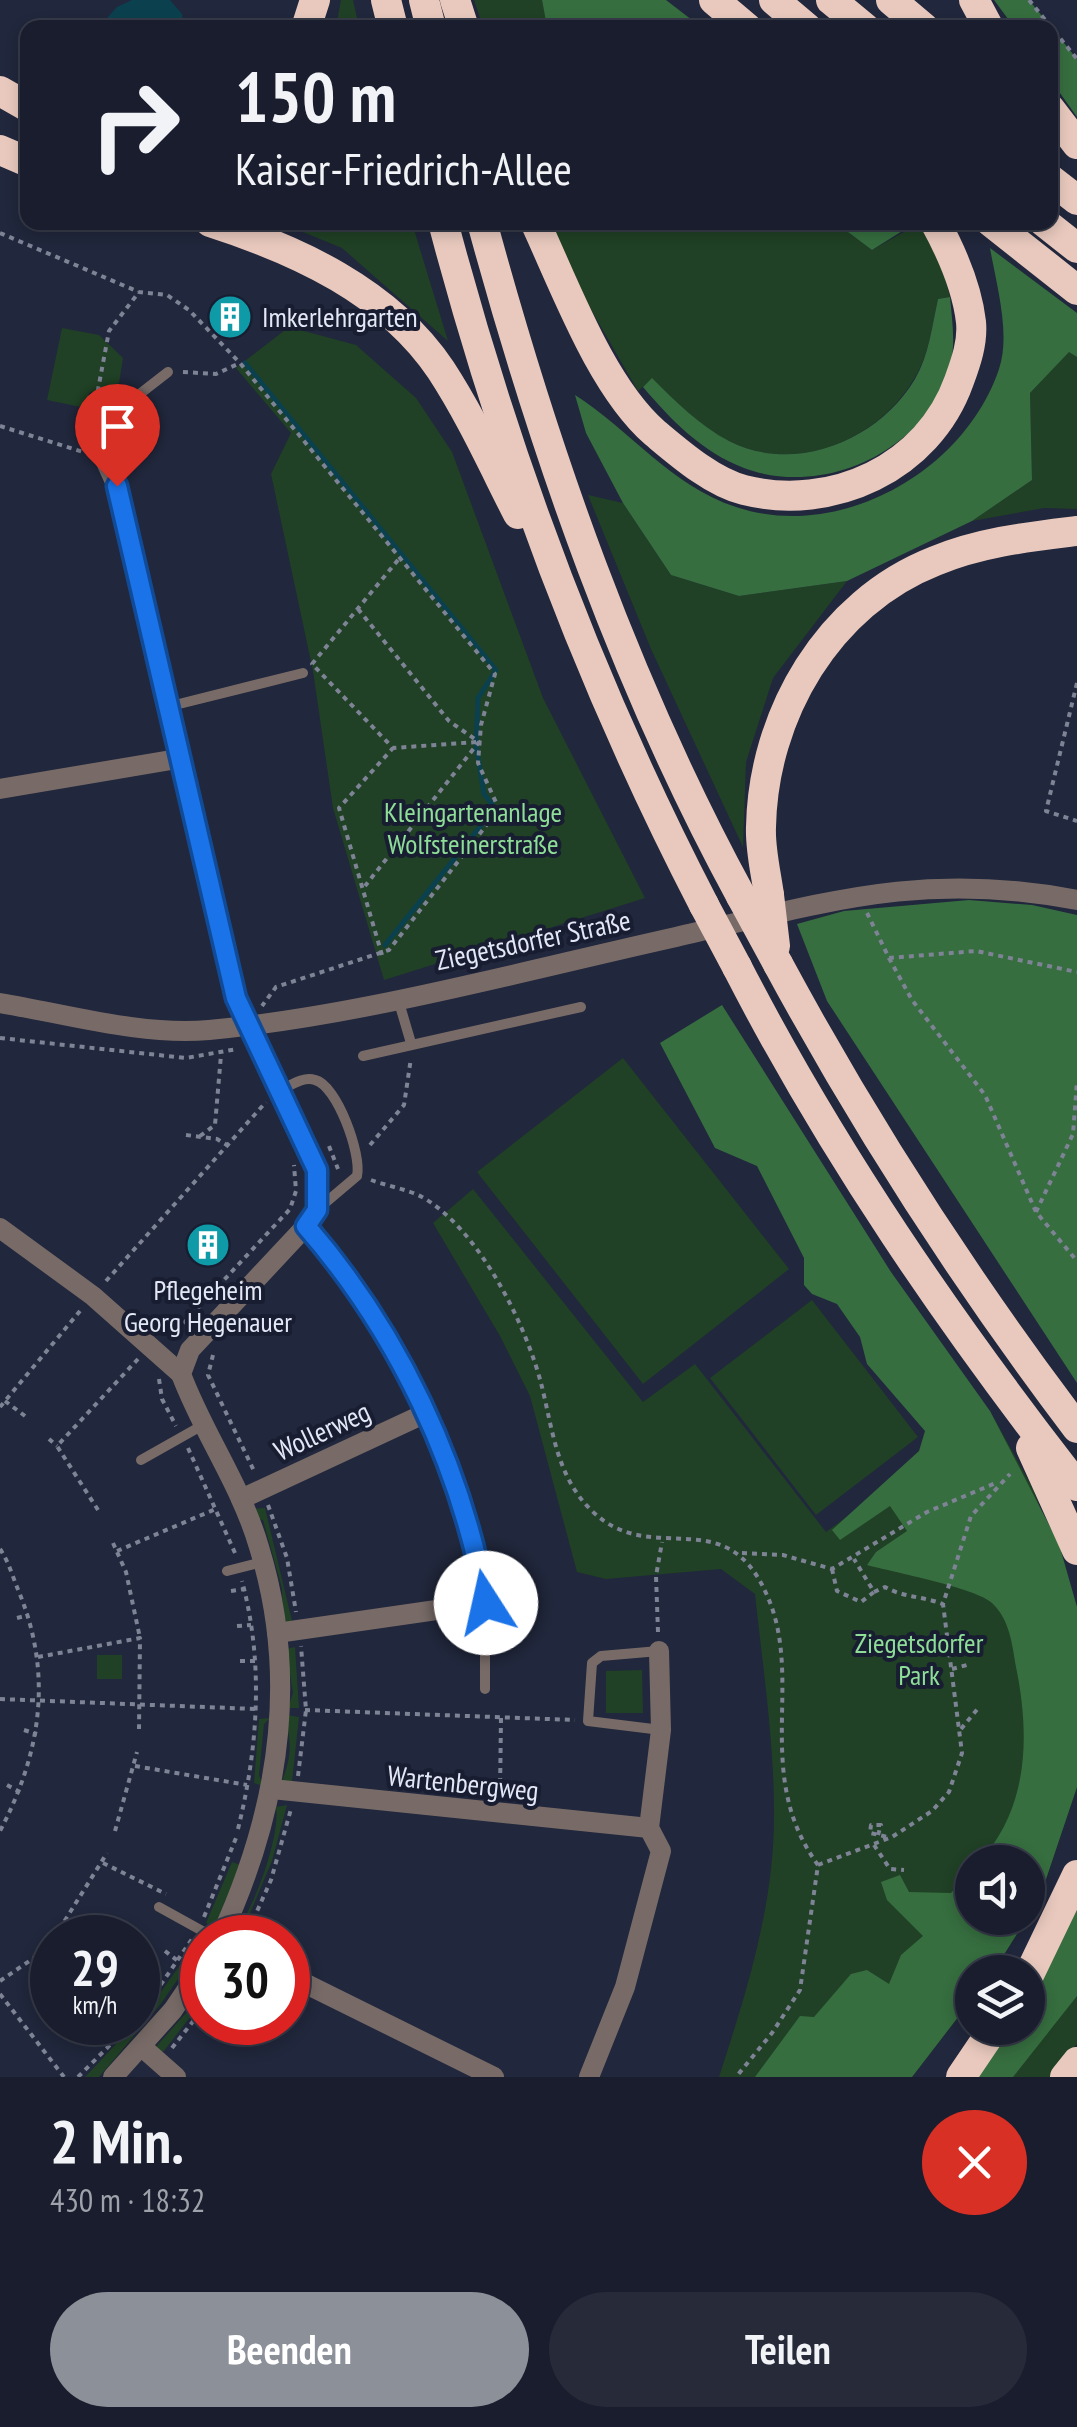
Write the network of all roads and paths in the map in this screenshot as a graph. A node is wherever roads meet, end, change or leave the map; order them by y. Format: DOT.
graph roads {
  1 [pos="714,0"];
  2 [pos="774,0"];
  3 [pos="831,0"];
  4 [pos="891,0"];
  5 [pos="1029,0"];
  6 [pos="738,20"];
  7 [pos="798,20"];
  8 [pos="855,20"];
  9 [pos="915,20"];
  10 [pos="1045,20"];
  11 [pos="1058,36"];
  12 [pos="1077,60"];
  13 [pos="1058,121"];
  14 [pos="1077,148"];
  15 [pos="230,230"];
  16 [pos="445,230"];
  17 [pos="484,230"];
  18 [pos="539,230"];
  19 [pos="938,230"];
  20 [pos="1001,230"];
  21 [pos="1054,230"];
  22 [pos="0,233"];
  23 [pos="1077,248"];
  24 [pos="1077,290"];
  25 [pos="140,292"];
  26 [pos="240,364"];
  27 [pos="168,372"];
  28 [pos="0,426"];
  29 [pos="92,431"];
  30 [pos="102,454"];
  31 [pos="1077,532"];
  32 [pos="398,560"];
  33 [pos="554,564"];
  34 [pos="358,609"];
  35 [pos="303,673"];
  36 [pos="1077,683"];
  37 [pos="166,707"];
  38 [pos="479,742"];
  39 [pos="393,748"];
  40 [pos="177,759"];
  41 [pos="0,789"];
  42 [pos="1077,821"];
  43 [pos="365,886"];
  44 [pos="858,895"];
  45 [pos="755,896"];
  46 [pos="1077,900"];
  47 [pos="382,955"];
  48 [pos="889,958"];
  49 [pos="1077,972"];
  50 [pos="398,998"];
  51 [pos="0,1003"];
  52 [pos="581,1008"];
  53 [pos="247,1024"];
  54 [pos="0,1038"];
  55 [pos="411,1043"];
  56 [pos="221,1052"];
  57 [pos="363,1056"];
  58 [pos="244,1063"];
  59 [pos="1077,1081"];
  60 [pos="266,1095"];
  61 [pos="271,1120"];
  62 [pos="186,1135"];
  63 [pos="200,1136"];
  64 [pos="227,1145"];
  65 [pos="286,1150"];
  66 [pos="359,1154"];
  67 [pos="357,1176"];
  68 [pos="1036,1212"];
  69 [pos="311,1218"];
  70 [pos="0,1228"];
  71 [pos="1077,1261"];
  72 [pos="222,1263"];
  73 [pos="230,1271"];
  74 [pos="93,1296"];
  75 [pos="156,1348"];
  76 [pos="181,1374"];
  77 [pos="1009,1399"];
  78 [pos="5,1401"];
  79 [pos="0,1407"];
  80 [pos="426,1413"];
  81 [pos="25,1416"];
  82 [pos="203,1425"];
  83 [pos="1077,1428"];
  84 [pos="182,1436"];
  85 [pos="50,1439"];
  86 [pos="57,1446"];
  87 [pos="141,1460"];
  88 [pos="78,1474"];
  89 [pos="1010,1474"];
  90 [pos="70,1478"];
  91 [pos="1002,1480"];
  92 [pos="1077,1486"];
  93 [pos="241,1499"];
  94 [pos="218,1508"];
  95 [pos="98,1510"];
  96 [pos="188,1510"];
  97 [pos="193,1519"];
  98 [pos="160,1522"];
  99 [pos="164,1532"];
  100 [pos="133,1534"];
  101 [pos="662,1540"];
  102 [pos="113,1543"];
  103 [pos="137,1543"];
  104 [pos="0,1549"];
  105 [pos="1077,1550"];
  106 [pos="118,1551"];
  107 [pos="741,1552"];
  108 [pos="2,1556"];
  109 [pos="854,1560"];
  110 [pos="263,1562"];
  111 [pos="233,1569"];
  112 [pos="832,1569"];
  113 [pos="244,1590"];
  114 [pos="232,1591"];
  115 [pos="874,1592"];
  116 [pos="486,1603"];
  117 [pos="943,1604"];
  118 [pos="28,1615"];
  119 [pos="17,1618"];
  120 [pos="251,1624"];
  121 [pos="238,1626"];
  122 [pos="277,1633"];
  123 [pos="140,1638"];
  124 [pos="658,1651"];
  125 [pos="38,1657"];
  126 [pos="240,1661"];
  127 [pos="254,1661"];
  128 [pos="967,1665"];
  129 [pos="952,1669"];
  130 [pos="484,1689"];
  131 [pos="0,1699"];
  132 [pos="41,1700"];
  133 [pos="141,1705"];
  134 [pos="980,1706"];
  135 [pos="256,1709"];
  136 [pos="283,1709"];
  137 [pos="502,1718"];
  138 [pos="588,1721"];
  139 [pos="139,1729"];
  140 [pos="24,1730"];
  141 [pos="661,1730"];
  142 [pos="960,1730"];
  143 [pos="37,1734"];
  144 [pos="136,1752"];
  145 [pos="135,1766"];
  146 [pos="214,1771"];
  147 [pos="213,1779"];
  148 [pos="124,1784"];
  149 [pos="7,1785"];
  150 [pos="249,1785"];
  151 [pos="131,1786"];
  152 [pos="272,1789"];
  153 [pos="20,1792"];
  154 [pos="500,1815"];
  155 [pos="649,1828"];
  156 [pos="0,1831"];
  157 [pos="116,1832"];
  158 [pos="878,1835"];
  159 [pos="892,1838"];
  160 [pos="874,1845"];
  161 [pos="106,1853"];
  162 [pos="102,1863"];
  163 [pos="818,1865"];
  164 [pos="904,1870"];
  165 [pos="1077,1875"];
  166 [pos="86,1877"];
  167 [pos="92,1881"];
  168 [pos="174,1890"];
  169 [pos="158,1907"];
  170 [pos="70,1915"];
  171 [pos="204,1915"];
  172 [pos="228,1915"];
  173 [pos="180,1919"];
  174 [pos="165,1951"];
  175 [pos="1039,1955"];
  176 [pos="180,1958"];
  177 [pos="30,1961"];
  178 [pos="178,1961"];
  179 [pos="0,1981"];
  180 [pos="310,1985"];
  181 [pos="160,1987"];
  182 [pos="0,1994"];
  183 [pos="180,1996"];
  184 [pos="180,2037"];
  185 [pos="107,2045"];
  186 [pos="113,2045"];
  187 [pos="983,2045"];
  188 [pos="142,2047"];
  189 [pos="110,2048"];
  190 [pos="159,2062"];
  191 [pos="1077,2062"];
  192 [pos="64,2077"];
  193 [pos="78,2077"];
  194 [pos="113,2077"];
  195 [pos="176,2077"];
  196 [pos="494,2077"];
  197 [pos="589,2077"];
  198 [pos="736,2077"];
  199 [pos="962,2077"];
  200 [pos="1066,2077"];
  1 -- 6 [label="highway"];
  2 -- 7 [label="highway"];
  3 -- 8 [label="highway"];
  4 -- 9 [label="highway"];
  5 -- 10 [label="path"];
  11 -- 12 [label="path"];
  13 -- 14 [label="highway"];
  15 -- 33 [label="highway"];
  16 -- 33 [label="highway"];
  17 -- 45 [label="highway"];
  18 -- 19 [label="highway"];
  20 -- 24 [label="highway"];
  21 -- 23 [label="highway"];
  22 -- 25 [label="path"];
  25 -- 26 [label="path"];
  25 -- 29 [label="path"];
  26 -- 27 [label="path"];
  26 -- 32 [label="path"];
  27 -- 29 [label="lane"];
  28 -- 30 [label="path"];
  29 -- 30 [label="street"];
  30 -- 37 [label="street"];
  31 -- 45 [label="highway"];
  32 -- 34 [label="path"];
  32 -- 38 [label="path"];
  33 -- 77 [label="highway, bridge"];
  34 -- 38 [label="path"];
  34 -- 39 [label="path"];
  35 -- 37 [label="lane"];
  36 -- 42 [label="path"];
  37 -- 40 [label="street"];
  38 -- 39 [label="path"];
  38 -- 43 [label="path"];
  38 -- 47 [label="path"];
  39 -- 43 [label="path"];
  40 -- 41 [label="street"];
  40 -- 53 [label="street"];
  43 -- 47 [label="path"];
  44 -- 46 [label="street, Ziegetsdorfer Straße"];
  44 -- 48 [label="path"];
  44 -- 50 [label="street, Ziegetsdorfer Straße"];
  45 -- 83 [label="highway, bridge"];
  47 -- 53 [label="path"];
  48 -- 49 [label="path"];
  48 -- 68 [label="path"];
  50 -- 53 [label="street, Ziegetsdorfer Straße"];
  50 -- 55 [label="lane"];
  51 -- 53 [label="street, Ziegetsdorfer Straße"];
  52 -- 55 [label="lane"];
  53 -- 60 [label="street"];
  54 -- 56 [label="path"];
  55 -- 57 [label="lane"];
  55 -- 66 [label="path"];
  56 -- 58 [label="path"];
  56 -- 63 [label="path"];
  59 -- 68 [label="path"];
  60 -- 61 [label="path"];
  60 -- 64 [label="path"];
  60 -- 66 [label="lane"];
  60 -- 69 [label="street"];
  62 -- 63 [label="path"];
  63 -- 64 [label="path"];
  64 -- 74 [label="path"];
  65 -- 73 [label="path"];
  66 -- 67 [label="lane"];
  67 -- 69 [label="lane"];
  67 -- 101 [label="path"];
  68 -- 71 [label="path"];
  69 -- 76 [label="street"];
  69 -- 80 [label="street"];
  70 -- 74 [label="street"];
  72 -- 73 [label="path"];
  73 -- 75 [label="path"];
  74 -- 75 [label="street"];
  74 -- 78 [label="path"];
  75 -- 76 [label="street"];
  75 -- 84 [label="path"];
  75 -- 86 [label="path"];
  76 -- 82 [label="street"];
  77 -- 92 [label="highway"];
  77 -- 105 [label="highway"];
  78 -- 79 [label="path"];
  78 -- 81 [label="path"];
  80 -- 93 [label="street, Wollerweg"];
  80 -- 116 [label="street"];
  82 -- 84 [label="lane"];
  82 -- 93 [label="street"];
  84 -- 87 [label="lane"];
  84 -- 94 [label="path"];
  85 -- 86 [label="path"];
  86 -- 88 [label="path"];
  88 -- 90 [label="path"];
  88 -- 95 [label="path"];
  89 -- 91 [label="path"];
  91 -- 109 [label="path"];
  91 -- 117 [label="path"];
  93 -- 94 [label="path"];
  93 -- 110 [label="street"];
  94 -- 97 [label="path"];
  94 -- 111 [label="path"];
  96 -- 97 [label="path"];
  97 -- 99 [label="path"];
  98 -- 99 [label="path"];
  99 -- 103 [label="path"];
  100 -- 103 [label="path"];
  101 -- 107 [label="path"];
  101 -- 124 [label="path"];
  102 -- 106 [label="path"];
  103 -- 106 [label="path"];
  104 -- 108 [label="path"];
  106 -- 123 [label="path"];
  107 -- 112 [label="path"];
  107 -- 163 [label="path"];
  108 -- 118 [label="path"];
  109 -- 112 [label="path"];
  109 -- 115 [label="path"];
  110 -- 111 [label="lane"];
  110 -- 122 [label="street"];
  111 -- 113 [label="path"];
  112 -- 115 [label="path"];
  113 -- 114 [label="path"];
  113 -- 120 [label="path"];
  115 -- 117 [label="path"];
  116 -- 122 [label="street"];
  116 -- 130 [label="lane"];
  117 -- 129 [label="path"];
  118 -- 119 [label="path"];
  118 -- 125 [label="path"];
  120 -- 121 [label="path"];
  120 -- 127 [label="path"];
  122 -- 136 [label="street"];
  123 -- 125 [label="path"];
  123 -- 133 [label="path"];
  124 -- 138 [label="lane"];
  124 -- 141 [label="street"];
  125 -- 132 [label="path"];
  126 -- 127 [label="path"];
  127 -- 135 [label="path"];
  128 -- 129 [label="path"];
  129 -- 142 [label="path"];
  131 -- 132 [label="path"];
  132 -- 133 [label="path"];
  132 -- 143 [label="path"];
  133 -- 135 [label="path"];
  133 -- 139 [label="path"];
  134 -- 142 [label="path"];
  135 -- 136 [label="path"];
  135 -- 150 [label="path"];
  136 -- 137 [label="path"];
  136 -- 152 [label="street"];
  137 -- 138 [label="path"];
  137 -- 154 [label="path"];
  138 -- 141 [label="lane"];
  140 -- 143 [label="path"];
  141 -- 155 [label="street"];
  142 -- 159 [label="path"];
  143 -- 153 [label="path"];
  144 -- 145 [label="path"];
  145 -- 147 [label="path"];
  145 -- 151 [label="path"];
  146 -- 147 [label="path"];
  147 -- 150 [label="path"];
  148 -- 151 [label="path"];
  149 -- 153 [label="path"];
  150 -- 171 [label="path"];
  151 -- 157 [label="path"];
  152 -- 154 [label="street, Wartenbergweg"];
  152 -- 172 [label="street"];
  153 -- 156 [label="path"];
  154 -- 155 [label="street, Wartenbergweg"];
  155 -- 197 [label="street"];
  158 -- 159 [label="path"];
  159 -- 160 [label="path"];
  160 -- 163 [label="path"];
  160 -- 164 [label="path"];
  161 -- 162 [label="path"];
  162 -- 167 [label="path"];
  162 -- 168 [label="path"];
  163 -- 198 [label="path"];
  165 -- 175 [label="highway"];
  166 -- 167 [label="path"];
  167 -- 170 [label="path"];
  169 -- 173 [label="lane"];
  174 -- 178 [label="path"];
  176 -- 178 [label="path"];
  177 -- 179 [label="path"];
  178 -- 181 [label="path"];
  180 -- 196 [label="street"];
  182 -- 192 [label="path"];
  183 -- 188 [label="street"];
  184 -- 190 [label="path"];
  185 -- 189 [label="path"];
  186 -- 189 [label="path"];
  187 -- 199 [label="highway"];
  188 -- 190 [label="street"];
  188 -- 194 [label="street"];
  189 -- 193 [label="path"];
  190 -- 195 [label="street"];
  191 -- 200 [label="highway"];
}
